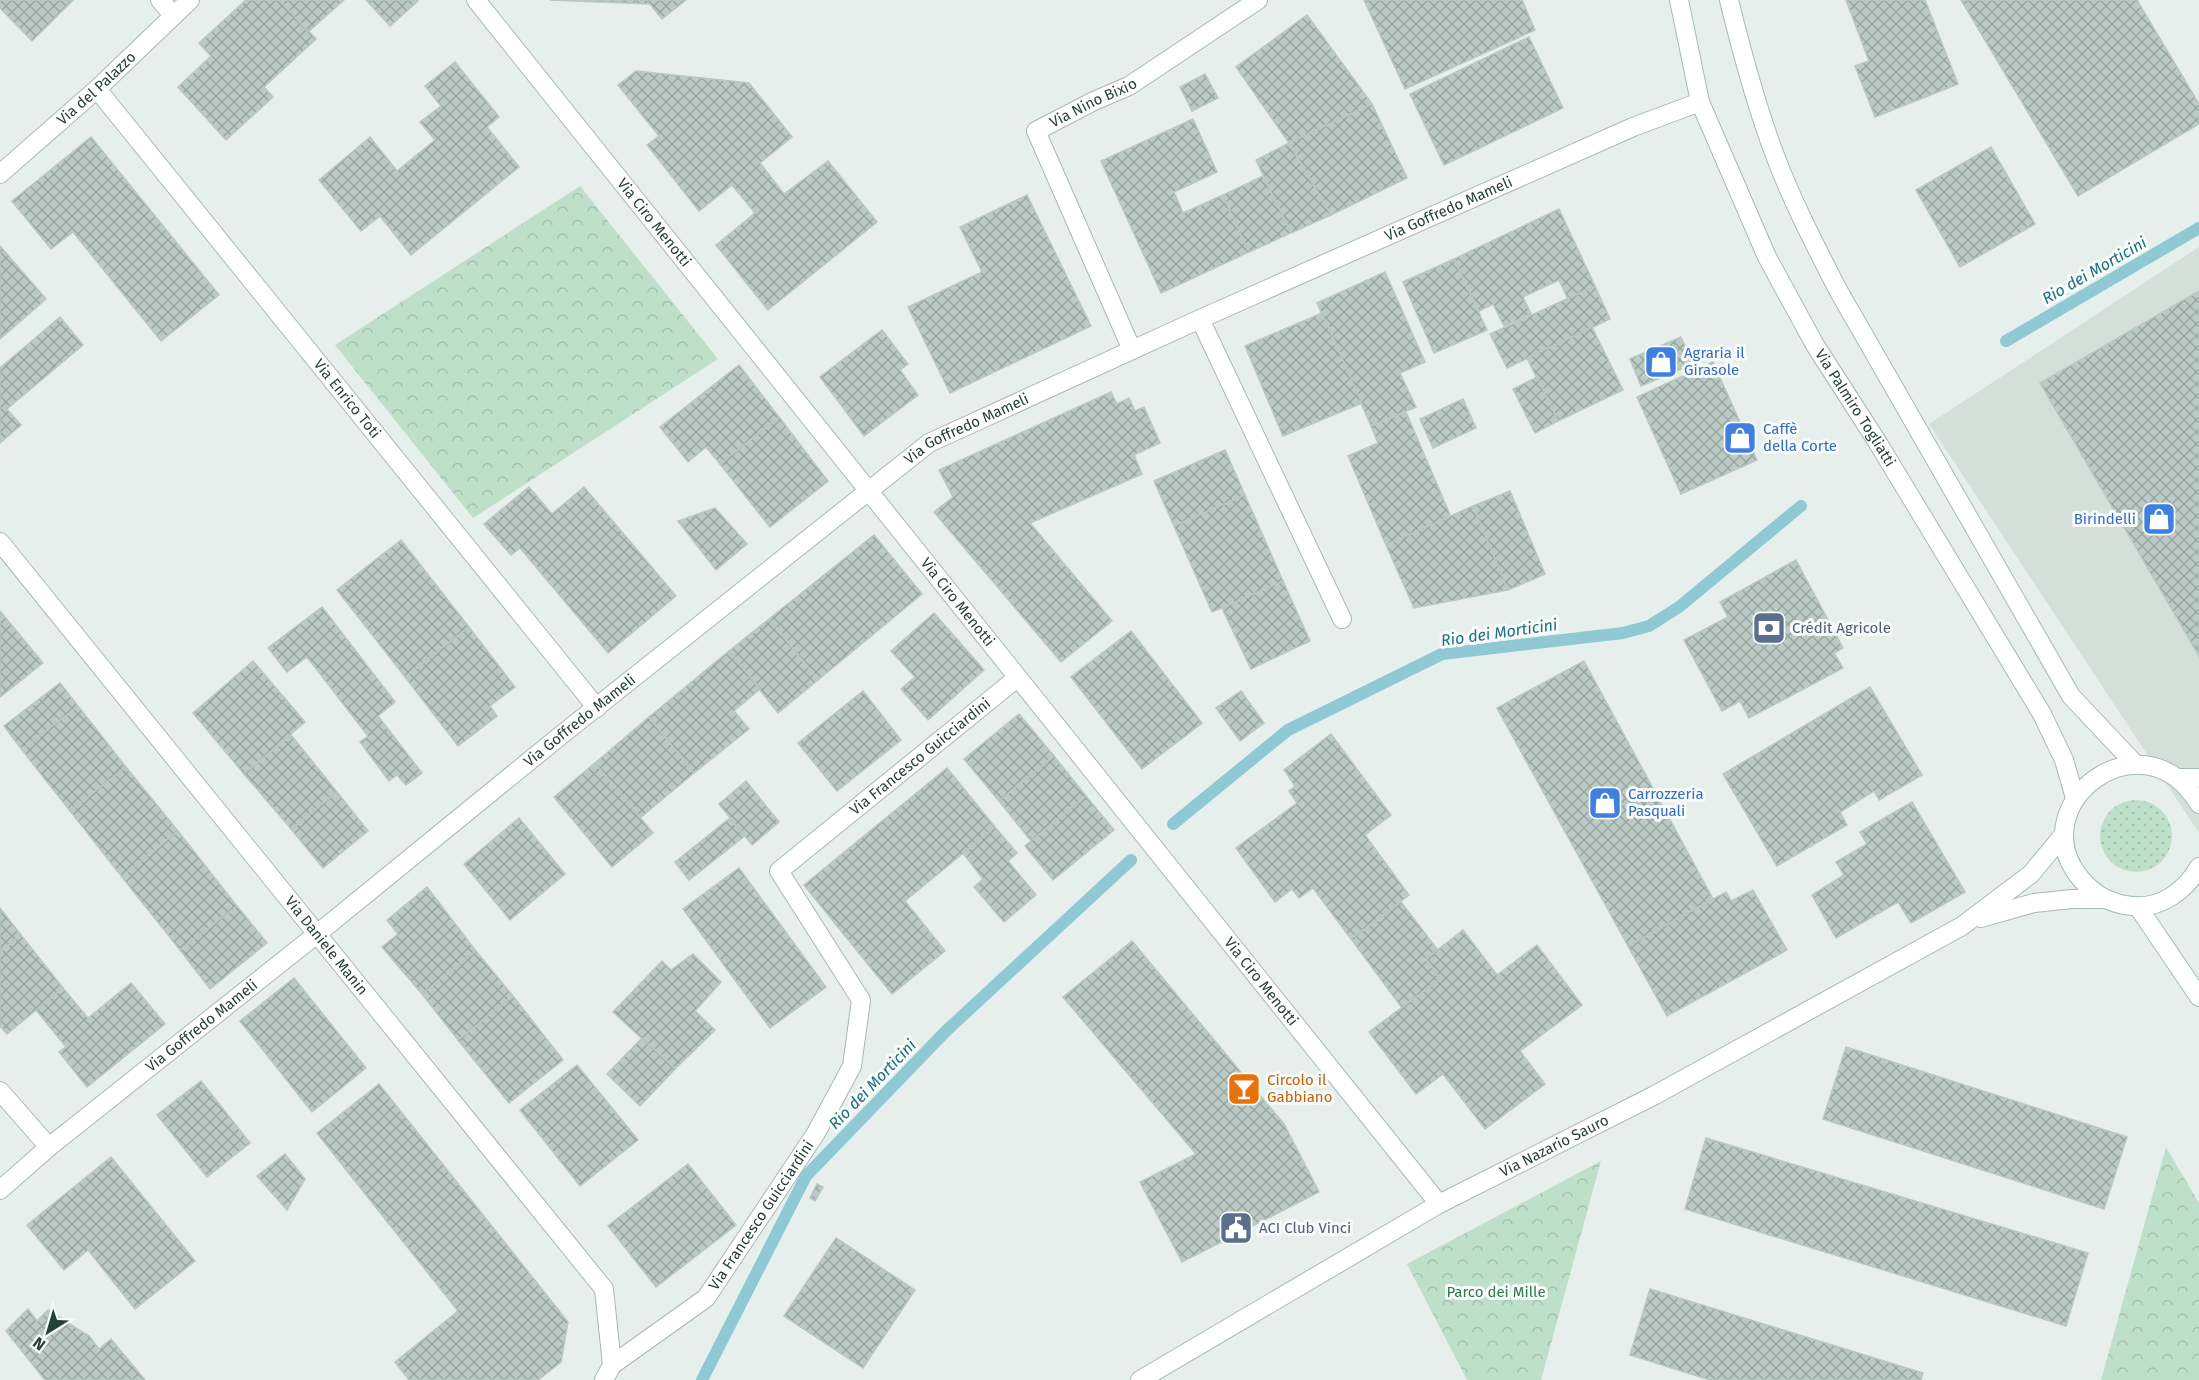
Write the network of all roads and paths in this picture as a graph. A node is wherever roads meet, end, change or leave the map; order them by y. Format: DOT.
graph roads {
  1 [pos="160,0"];
  2 [pos="190,0"];
  3 [pos="477,0"];
  4 [pos="1258,0"];
  5 [pos="1679,0"];
  6 [pos="1729,0"];
  7 [pos="174,8"];
  8 [pos="97,88"];
  9 [pos="1700,102"];
  10 [pos="0,174"];
  11 [pos="1200,319"];
  12 [pos="1132,350"];
  13 [pos="867,490"];
  14 [pos="0,542"];
  15 [pos="1342,619"];
  16 [pos="1017,678"];
  17 [pos="597,708"];
  18 [pos="2134,764"];
  19 [pos="2178,778"];
  20 [pos="2199,778"];
  21 [pos="2075,798"];
  22 [pos="2199,804"];
  23 [pos="2064,834"];
  24 [pos="2199,867"];
  25 [pos="2104,899"];
  26 [pos="2138,906"];
  27 [pos="1973,920"];
  28 [pos="317,934"];
  29 [pos="2199,997"];
  30 [pos="0,1091"];
  31 [pos="49,1147"];
  32 [pos="0,1190"];
  33 [pos="1439,1204"];
  34 [pos="608,1373"];
  35 [pos="1140,1380"];
  1 -- 7 [label="street"];
  2 -- 7 [label="street, Via del Palazzo"];
  3 -- 13 [label="street, Via Ciro Menotti"];
  4 -- 12 [label="street, Via Nino Bixio"];
  5 -- 9 [label="street, Via Palmiro Togliatti"];
  6 -- 18 [label="street"];
  7 -- 8 [label="street, Via del Palazzo"];
  8 -- 10 [label="street, Via del Palazzo"];
  8 -- 17 [label="street, Via Enrico Toti"];
  9 -- 11 [label="street, Via Goffredo Mameli"];
  9 -- 21 [label="street, Via Palmiro Togliatti"];
  11 -- 12 [label="street, Via Goffredo Mameli"];
  11 -- 15 [label="street"];
  12 -- 13 [label="street, Via Goffredo Mameli"];
  13 -- 16 [label="street, Via Ciro Menotti"];
  13 -- 17 [label="street, Via Goffredo Mameli"];
  14 -- 28 [label="street, Via Daniele Manin"];
  16 -- 33 [label="street, Via Ciro Menotti"];
  16 -- 34 [label="street, Via Francesco Guicciardini"];
  17 -- 28 [label="street, Via Goffredo Mameli"];
  18 -- 19 [label="street"];
  18 -- 21 [label="street"];
  19 -- 20 [label="street"];
  19 -- 22 [label="street"];
  21 -- 23 [label="street"];
  23 -- 25 [label="street"];
  23 -- 27 [label="street, Via Nazario Sauro"];
  24 -- 26 [label="street"];
  25 -- 26 [label="street"];
  25 -- 27 [label="street, Via Nazario Sauro"];
  26 -- 29 [label="street"];
  27 -- 33 [label="street, Via Nazario Sauro"];
  28 -- 31 [label="street, Via Goffredo Mameli"];
  28 -- 34 [label="street, Via Daniele Manin"];
  30 -- 31 [label="street"];
  31 -- 32 [label="street, Via Goffredo Mameli"];
  33 -- 35 [label="street, Via Nazario Sauro"];
}
